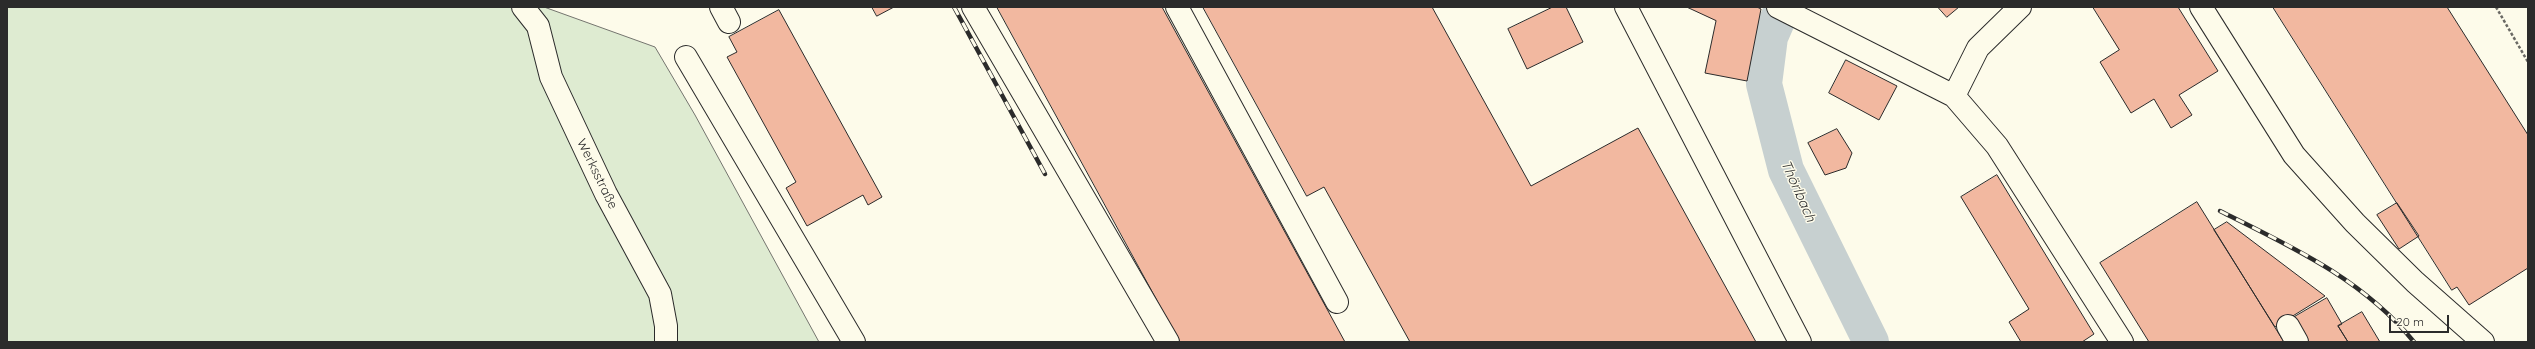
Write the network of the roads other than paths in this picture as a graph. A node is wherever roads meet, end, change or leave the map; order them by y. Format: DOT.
graph roads {
  1 [pos="523,7"];
  2 [pos="973,7"];
  3 [pos="1177,7"];
  4 [pos="1626,7"];
  5 [pos="1778,7"];
  6 [pos="2020,7"];
  7 [pos="2201,7"];
  8 [pos="686,57"];
  9 [pos="1954,96"];
  10 [pos="1337,302"];
  11 [pos="666,342"];
  12 [pos="854,342"];
  13 [pos="1168,342"];
  14 [pos="1800,342"];
  15 [pos="2122,342"];
  16 [pos="2483,342"];
  1 -- 11 [label="street, Werksstraße"];
  2 -- 13 [label="street"];
  3 -- 10 [label="street"];
  4 -- 14 [label="street"];
  5 -- 9 [label="street"];
  6 -- 9 [label="street"];
  7 -- 16 [label="street"];
  8 -- 12 [label="street"];
  9 -- 15 [label="street"];
}
